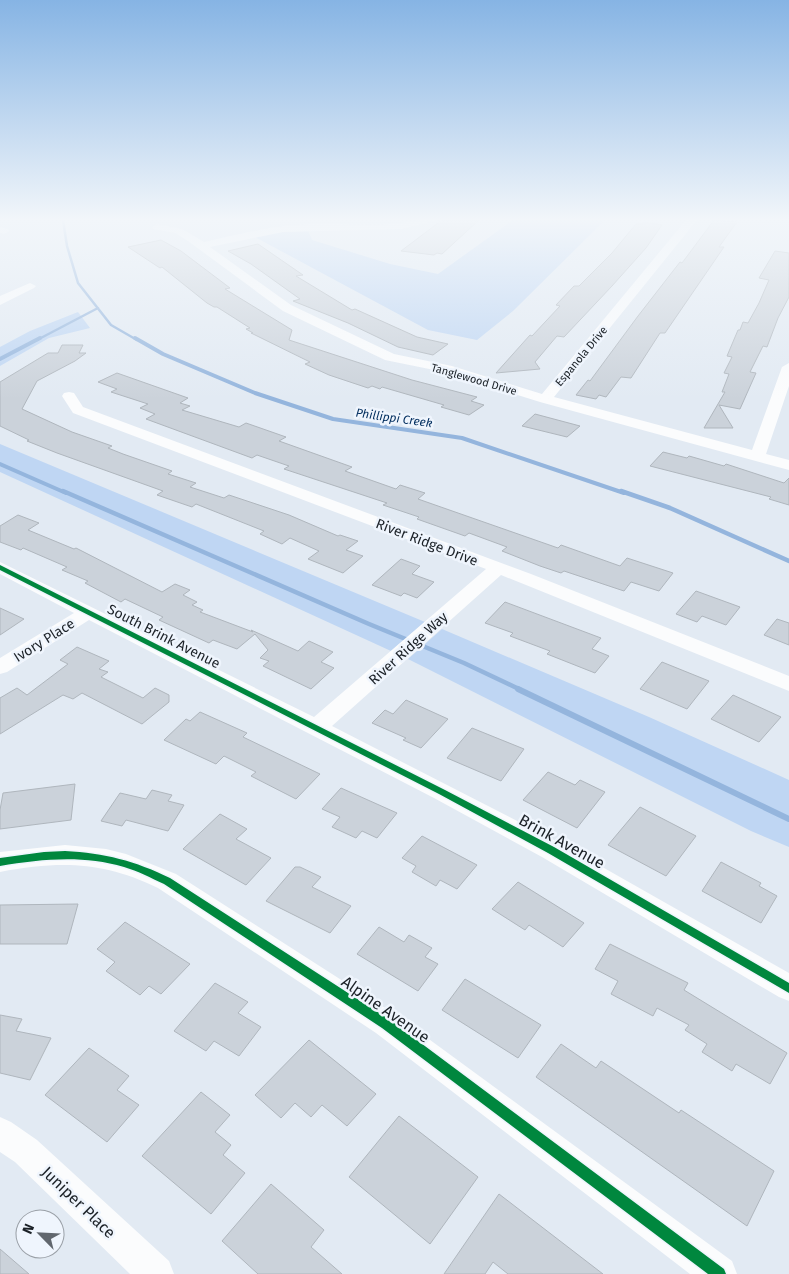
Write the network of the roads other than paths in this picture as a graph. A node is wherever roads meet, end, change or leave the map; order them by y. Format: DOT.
graph roads {
  1 [pos="250,279"];
  2 [pos="643,279"];
  3 [pos="30,286"];
  4 [pos="0,301"];
  5 [pos="789,367"];
  6 [pos="68,396"];
  7 [pos="545,399"];
  8 [pos="758,456"];
  9 [pos="789,465"];
  10 [pos="0,567"];
  11 [pos="498,568"];
  12 [pos="89,612"];
  13 [pos="0,667"];
  14 [pos="789,684"];
  15 [pos="317,727"];
  16 [pos="0,862"];
  17 [pos="789,988"];
  18 [pos="0,1133"];
  19 [pos="156,1274"];
  20 [pos="719,1274"];
  1 -- 7 [label="street, Tanglewood Drive"];
  2 -- 7 [label="street, Espanola Drive"];
  3 -- 4 [label="street"];
  5 -- 8 [label="street"];
  6 -- 11 [label="street, River Ridge Drive"];
  7 -- 8 [label="street, Tanglewood Drive"];
  8 -- 9 [label="street, Tanglewood Drive"];
  10 -- 12 [label="street, South Brink Avenue"];
  11 -- 14 [label="street, River Ridge Drive"];
  11 -- 15 [label="street, River Ridge Way"];
  12 -- 13 [label="street, Ivory Place"];
  12 -- 15 [label="street, South Brink Avenue"];
  15 -- 17 [label="street, Brink Avenue"];
  16 -- 20 [label="street, Alpine Avenue"];
  18 -- 19 [label="street, Juniper Place"];
}
